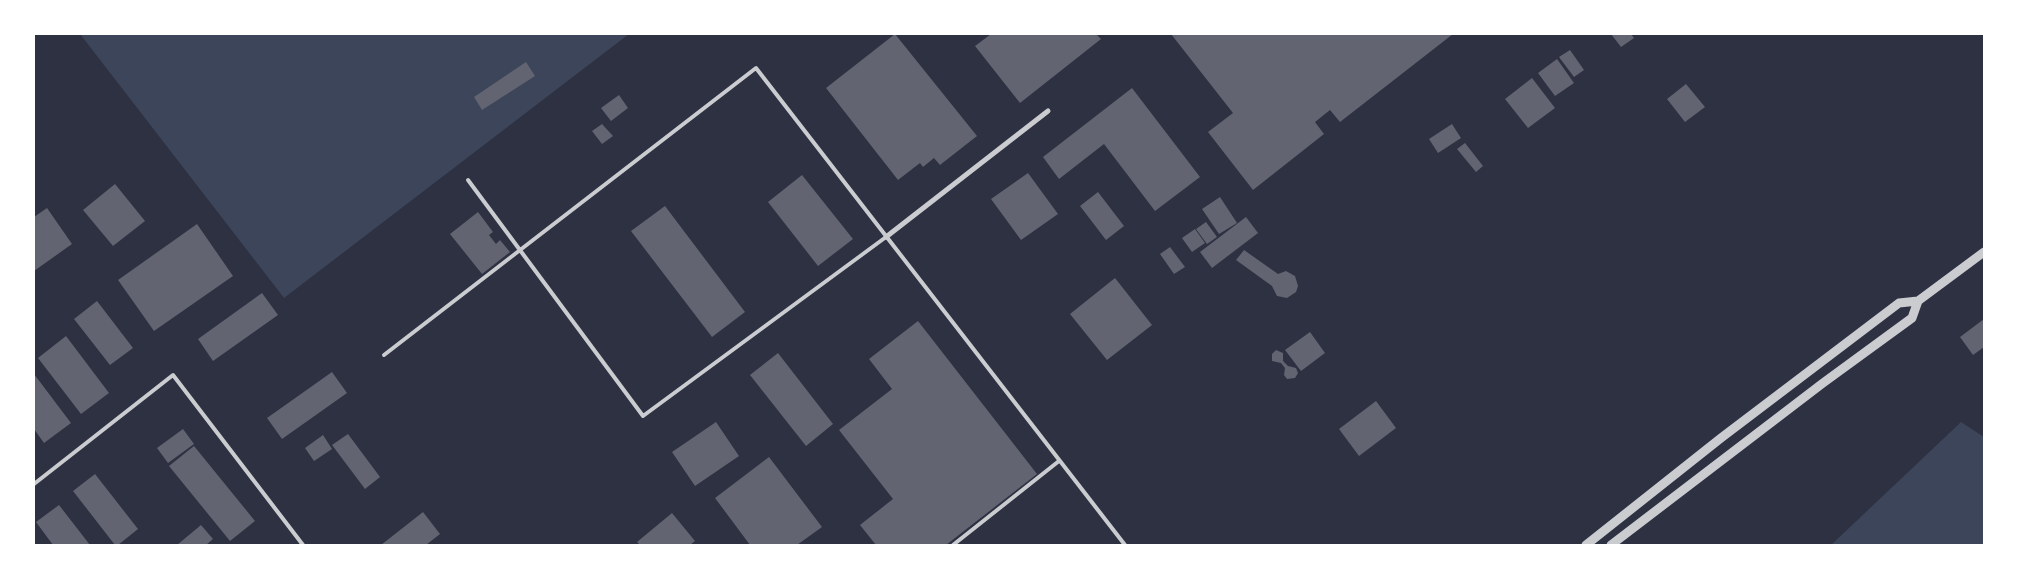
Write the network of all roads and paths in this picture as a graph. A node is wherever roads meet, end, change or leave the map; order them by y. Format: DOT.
graph roads {
  1 [pos="1048,112"];
  2 [pos="468,180"];
  3 [pos="886,236"];
  4 [pos="520,250"];
  5 [pos="1984,252"];
  6 [pos="1918,301"];
  7 [pos="384,355"];
  8 [pos="1060,461"];
  9 [pos="34,484"];
  10 [pos="301,544"];
  11 [pos="953,545"];
  12 [pos="1125,545"];
  13 [pos="1586,545"];
  14 [pos="1610,545"];
  1 -- 3 [label="street"];
  2 -- 4 [label="lane"];
  3 -- 4 [label="lane"];
  3 -- 4 [label="lane"];
  3 -- 8 [label="lane"];
  4 -- 7 [label="lane"];
  5 -- 6 [label="street"];
  6 -- 13 [label="street"];
  6 -- 14 [label="street"];
  8 -- 11 [label="lane"];
  8 -- 12 [label="lane"];
  9 -- 10 [label="lane"];
}
